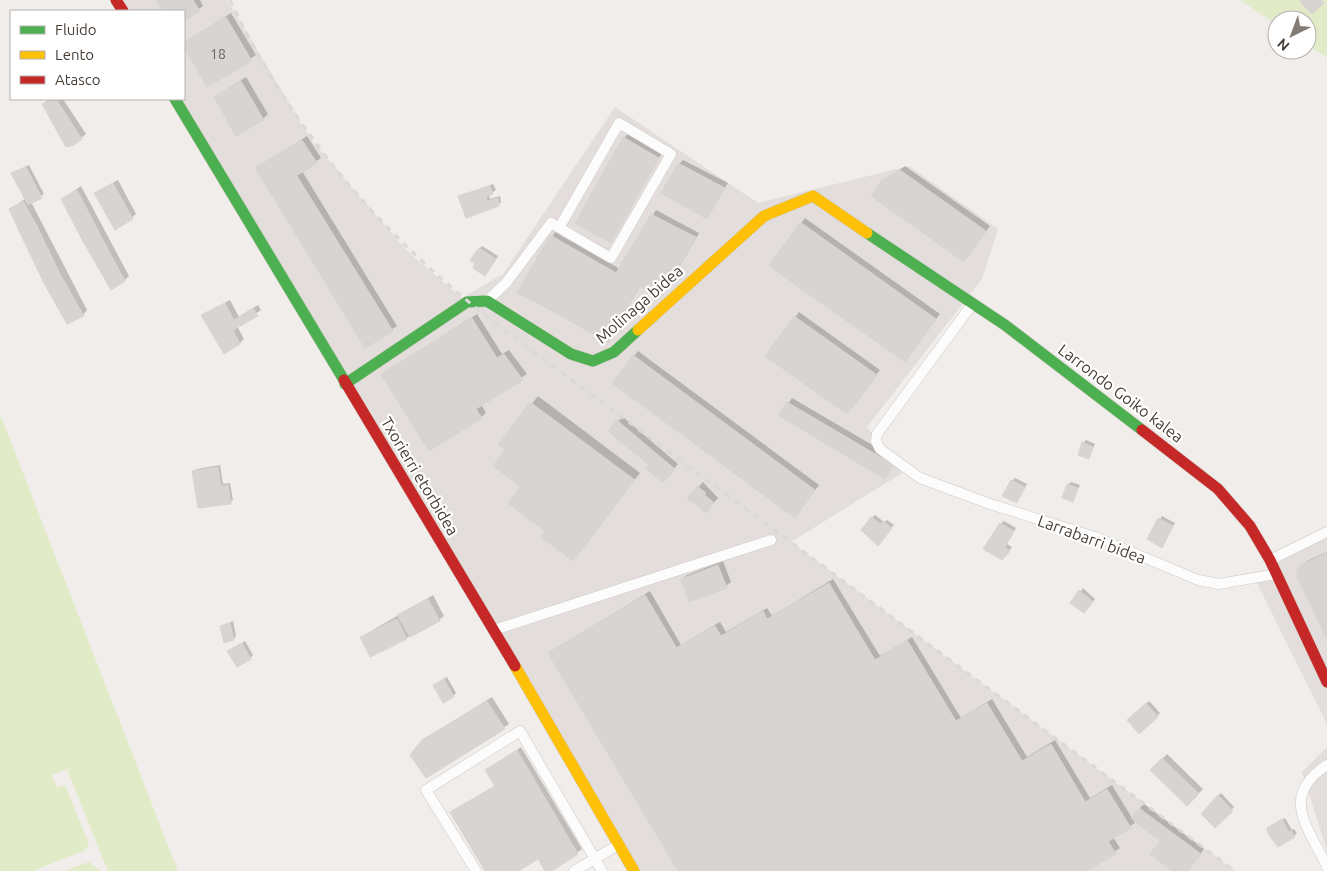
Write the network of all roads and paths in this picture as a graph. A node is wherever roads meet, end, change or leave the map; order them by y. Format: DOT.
graph roads {
  1 [pos="176,100"];
  2 [pos="819,198"];
  3 [pos="559,228"];
  4 [pos="487,301"];
  5 [pos="973,304"];
  6 [pos="345,384"];
  7 [pos="1327,532"];
  8 [pos="771,540"];
  9 [pos="1270,560"];
  10 [pos="1276,574"];
  11 [pos="494,630"];
  12 [pos="1327,682"];
  13 [pos="1327,765"];
  14 [pos="618,845"];
  15 [pos="595,859"];
  16 [pos="1327,867"];
  17 [pos="476,871"];
  18 [pos="574,871"];
  19 [pos="602,871"];
  20 [pos="634,871"];
  1 -- 6 [label="street, Txorierri etorbidea"];
  2 -- 4 [label="street, Molinaga bidea"];
  2 -- 5 [label="street, Larrondo Goiko kalea"];
  3 -- 3 [label="street"];
  3 -- 4 [label="street"];
  4 -- 6 [label="street"];
  5 -- 9 [label="street, Larrondo Goiko kalea"];
  5 -- 10 [label="street, Larrabarri bidea"];
  6 -- 11 [label="street, Txorierri etorbidea"];
  7 -- 9 [label="street"];
  8 -- 11 [label="street"];
  9 -- 10 [label="street, Larrondo Goiko kalea"];
  10 -- 12 [label="street, Larrondo Goiko kalea"];
  11 -- 14 [label="street, Txorierri etorbidea"];
  13 -- 16 [label="street"];
  14 -- 15 [label="street"];
  14 -- 20 [label="street, Txorierri etorbidea"];
  15 -- 17 [label="street"];
  15 -- 18 [label="street"];
  15 -- 19 [label="street"];
}
